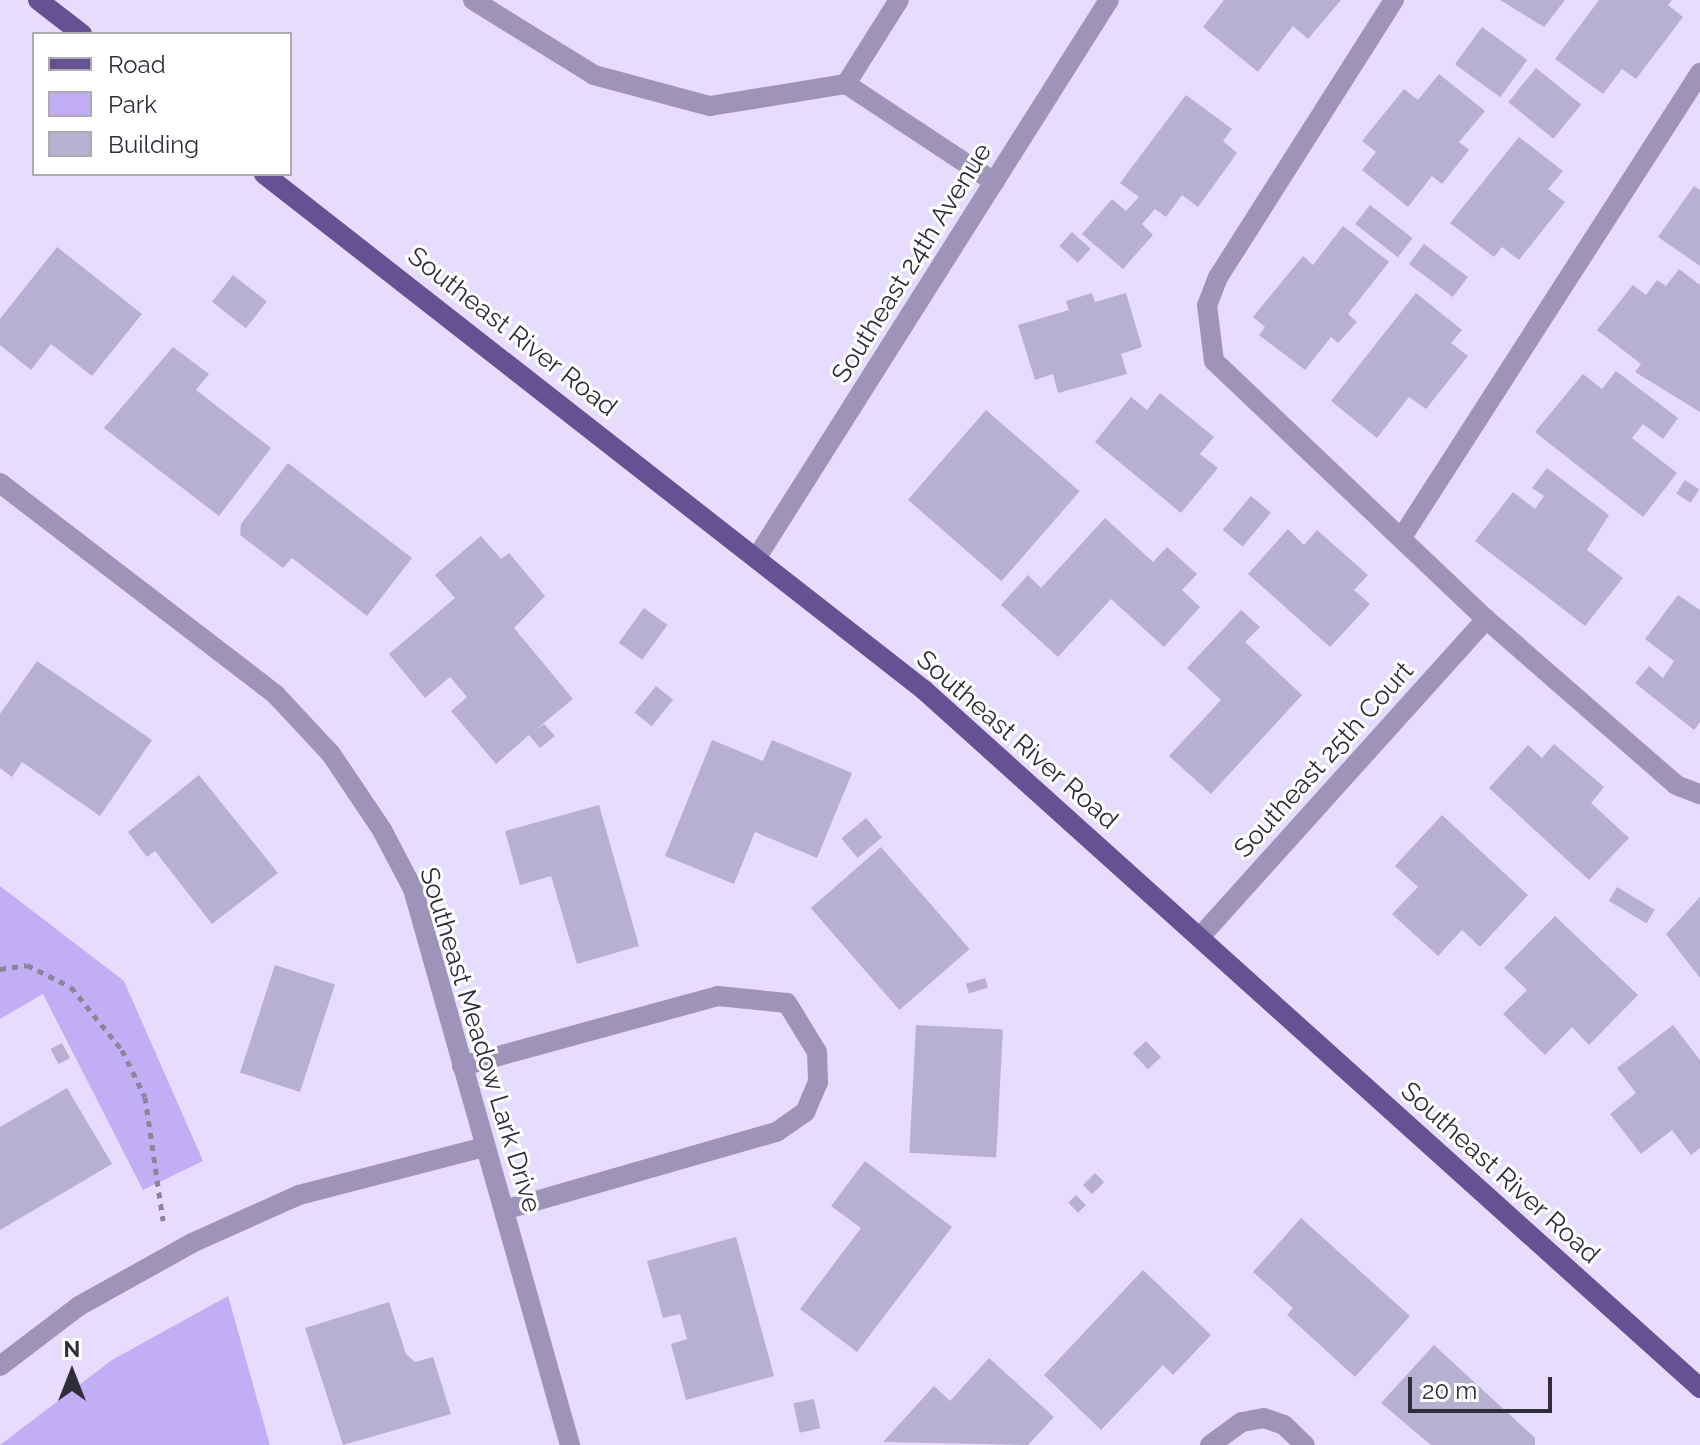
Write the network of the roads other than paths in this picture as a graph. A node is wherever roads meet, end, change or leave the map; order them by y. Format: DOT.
graph roads {
  1 [pos="38,0"];
  2 [pos="473,0"];
  3 [pos="899,0"];
  4 [pos="1109,0"];
  5 [pos="1394,0"];
  6 [pos="79,32"];
  7 [pos="1700,73"];
  8 [pos="846,84"];
  9 [pos="267,176"];
  10 [pos="994,182"];
  11 [pos="0,483"];
  12 [pos="1404,534"];
  13 [pos="759,554"];
  14 [pos="1486,619"];
  15 [pos="1700,794"];
  16 [pos="1200,937"];
  17 [pos="462,1066"];
  18 [pos="485,1147"];
  19 [pos="504,1210"];
  20 [pos="0,1366"];
  21 [pos="1700,1388"];
  22 [pos="570,1445"];
  23 [pos="1210,1445"];
  24 [pos="1305,1445"];
  1 -- 6 [label="main road"];
  2 -- 8 [label="street"];
  3 -- 8 [label="street"];
  4 -- 10 [label="street, Southeast 24th Avenue"];
  5 -- 12 [label="street"];
  7 -- 12 [label="street"];
  8 -- 10 [label="street"];
  9 -- 13 [label="main road, Southeast River Road"];
  10 -- 13 [label="street, Southeast 24th Avenue"];
  11 -- 17 [label="street, Southeast Meadow Lark Drive"];
  12 -- 14 [label="street"];
  13 -- 16 [label="main road, Southeast River Road"];
  14 -- 15 [label="street"];
  14 -- 16 [label="street, Southeast 25th Court"];
  16 -- 21 [label="main road, Southeast River Road"];
  17 -- 18 [label="street, Southeast Meadow Lark Drive"];
  17 -- 19 [label="street"];
  18 -- 19 [label="street, Southeast Meadow Lark Drive"];
  18 -- 20 [label="street"];
  19 -- 22 [label="street, Southeast Meadow Lark Drive"];
  23 -- 24 [label="street"];
}
